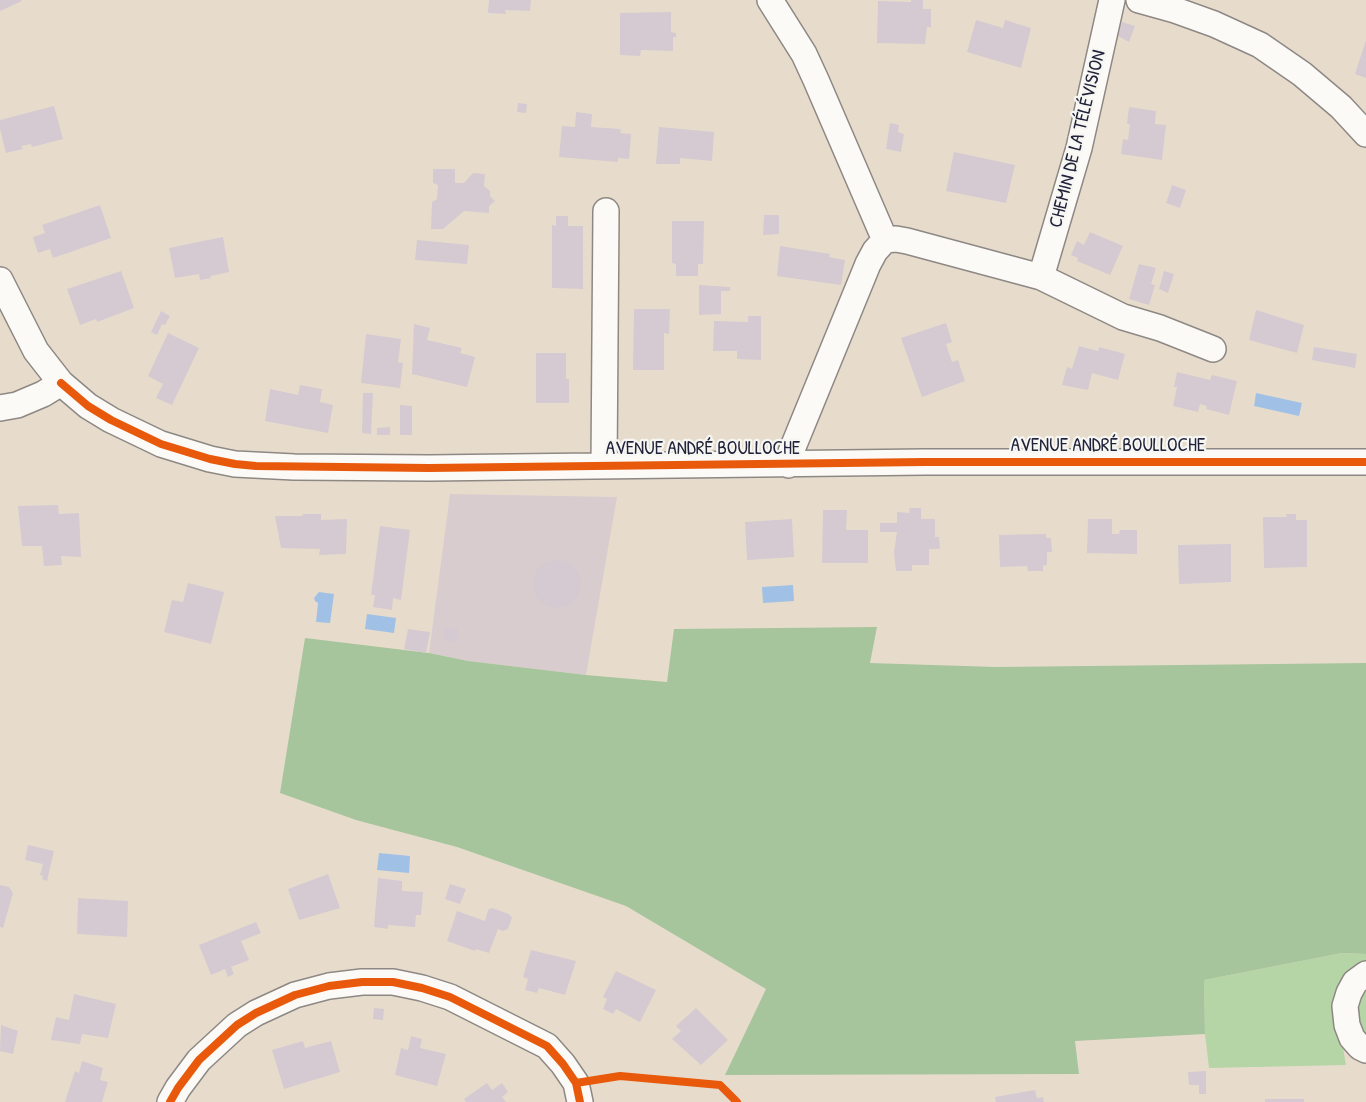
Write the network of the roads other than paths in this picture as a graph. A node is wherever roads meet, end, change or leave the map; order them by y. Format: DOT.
graph roads {
  1 [pos="770,0"];
  2 [pos="1112,0"];
  3 [pos="1139,0"];
  4 [pos="1366,134"];
  5 [pos="606,211"];
  6 [pos="885,240"];
  7 [pos="1041,277"];
  8 [pos="0,280"];
  9 [pos="1213,349"];
  10 [pos="61,383"];
  11 [pos="0,408"];
  12 [pos="1366,462"];
  13 [pos="789,465"];
  14 [pos="604,466"];
  15 [pos="1366,974"];
  16 [pos="1366,1050"];
  17 [pos="170,1102"];
  18 [pos="580,1102"];
  1 -- 6 [label="street"];
  2 -- 7 [label="street, CHEMIN DE LA TÉLÉVISION"];
  3 -- 4 [label="street"];
  5 -- 14 [label="street, AVENUE ANDRÉ BOULLOCHE"];
  6 -- 7 [label="street"];
  6 -- 13 [label="street"];
  7 -- 9 [label="street"];
  8 -- 10 [label="street, AVENUE ANDRÉ BOULLOCHE"];
  10 -- 11 [label="street"];
  10 -- 14 [label="street, AVENUE ANDRÉ BOULLOCHE"];
  12 -- 13 [label="street, AVENUE ANDRÉ BOULLOCHE"];
  13 -- 14 [label="street, AVENUE ANDRÉ BOULLOCHE"];
  15 -- 16 [label="street"];
  17 -- 18 [label="street"];
}
